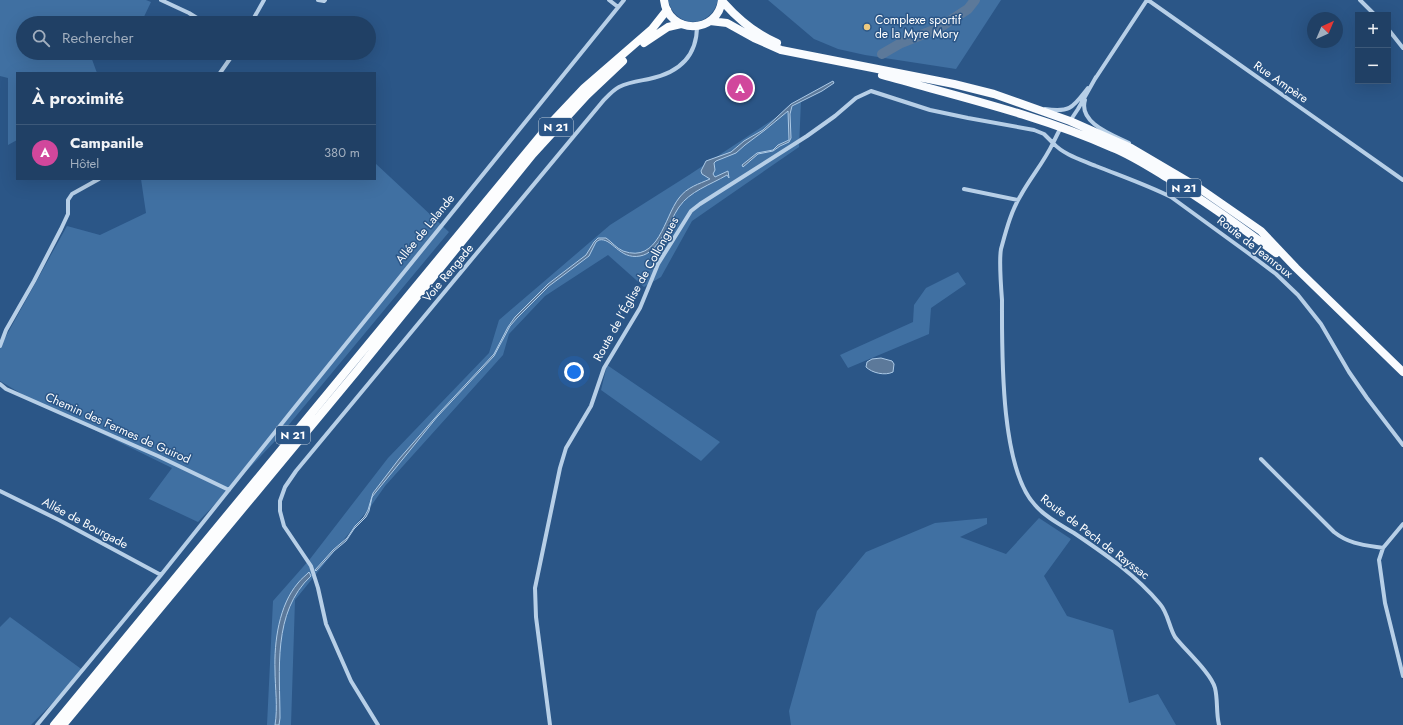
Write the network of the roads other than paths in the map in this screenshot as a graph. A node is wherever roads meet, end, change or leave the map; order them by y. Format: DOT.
graph roads {
  1 [pos="161,0"];
  2 [pos="264,0"];
  3 [pos="318,0"];
  4 [pos="325,0"];
  5 [pos="609,0"];
  6 [pos="624,0"];
  7 [pos="664,0"];
  8 [pos="1147,0"];
  9 [pos="1360,0"];
  10 [pos="722,1"];
  11 [pos="618,7"];
  12 [pos="667,10"];
  13 [pos="1372,12"];
  14 [pos="194,16"];
  15 [pos="255,16"];
  16 [pos="710,22"];
  17 [pos="681,24"];
  18 [pos="697,26"];
  19 [pos="1391,33"];
  20 [pos="1403,48"];
  21 [pos="804,54"];
  22 [pos="229,60"];
  23 [pos="839,62"];
  24 [pos="221,72"];
  25 [pos="1096,77"];
  26 [pos="871,91"];
  27 [pos="1029,106"];
  28 [pos="1070,121"];
  29 [pos="1061,127"];
  30 [pos="1053,143"];
  31 [pos="1176,173"];
  32 [pos="96,180"];
  33 [pos="1403,180"];
  34 [pos="964,189"];
  35 [pos="1018,200"];
  36 [pos="1296,268"];
  37 [pos="0,346"];
  38 [pos="1403,372"];
  39 [pos="0,384"];
  40 [pos="1403,445"];
  41 [pos="1261,459"];
  42 [pos="229,490"];
  43 [pos="0,491"];
  44 [pos="1403,524"];
  45 [pos="1383,548"];
  46 [pos="161,575"];
  47 [pos="1403,676"];
  48 [pos="37,725"];
  49 [pos="54,725"];
  50 [pos="63,725"];
  51 [pos="378,725"];
  52 [pos="550,725"];
  53 [pos="1219,725"];
  1 -- 14 [label="street"];
  2 -- 15 [label="street"];
  3 -- 4 [label="street"];
  5 -- 11 [label="street"];
  6 -- 11 [label="street, Allée de Lalande"];
  7 -- 12 [label="main road"];
  8 -- 25 [label="street"];
  8 -- 33 [label="street, Rue Ampère"];
  9 -- 13 [label="street"];
  10 -- 16 [label="main road"];
  10 -- 21 [label="main road, N 21"];
  11 -- 42 [label="street, Allée de Lalande"];
  12 -- 17 [label="main road"];
  12 -- 49 [label="highway, N 21"];
  16 -- 18 [label="main road"];
  16 -- 21 [label="main road, N 21"];
  17 -- 18 [label="main road"];
  17 -- 50 [label="highway, N 21"];
  18 -- 51 [label="street, Voie Rengade"];
  19 -- 20 [label="street"];
  21 -- 23 [label="main road, N 21"];
  22 -- 24 [label="street"];
  23 -- 27 [label="main road, N 21"];
  23 -- 29 [label="main road, N 21"];
  25 -- 27 [label="street"];
  25 -- 28 [label="street"];
  25 -- 31 [label="street"];
  26 -- 30 [label="street, Route de Jeanroux"];
  26 -- 52 [label="street, Route de l’Église de Collongues"];
  27 -- 28 [label="main road, N 21"];
  28 -- 29 [label="street"];
  28 -- 31 [label="main road, N 21"];
  29 -- 30 [label="street"];
  29 -- 36 [label="main road, N 21"];
  30 -- 35 [label="street, Route de Pech de Rayssac"];
  30 -- 40 [label="street, Route de Jeanroux"];
  31 -- 36 [label="main road, N 21"];
  32 -- 37 [label="street"];
  34 -- 35 [label="street"];
  35 -- 53 [label="street, Route de Pech de Rayssac"];
  36 -- 38 [label="main road, N 21"];
  39 -- 42 [label="street, Chemin des Fermes de Guirod"];
  41 -- 45 [label="street"];
  42 -- 46 [label="street, Allée de Lalande"];
  43 -- 46 [label="street, Allée de Bourgade"];
  44 -- 45 [label="street"];
  45 -- 47 [label="street"];
  46 -- 48 [label="street, Allée de Lalande"];
}
